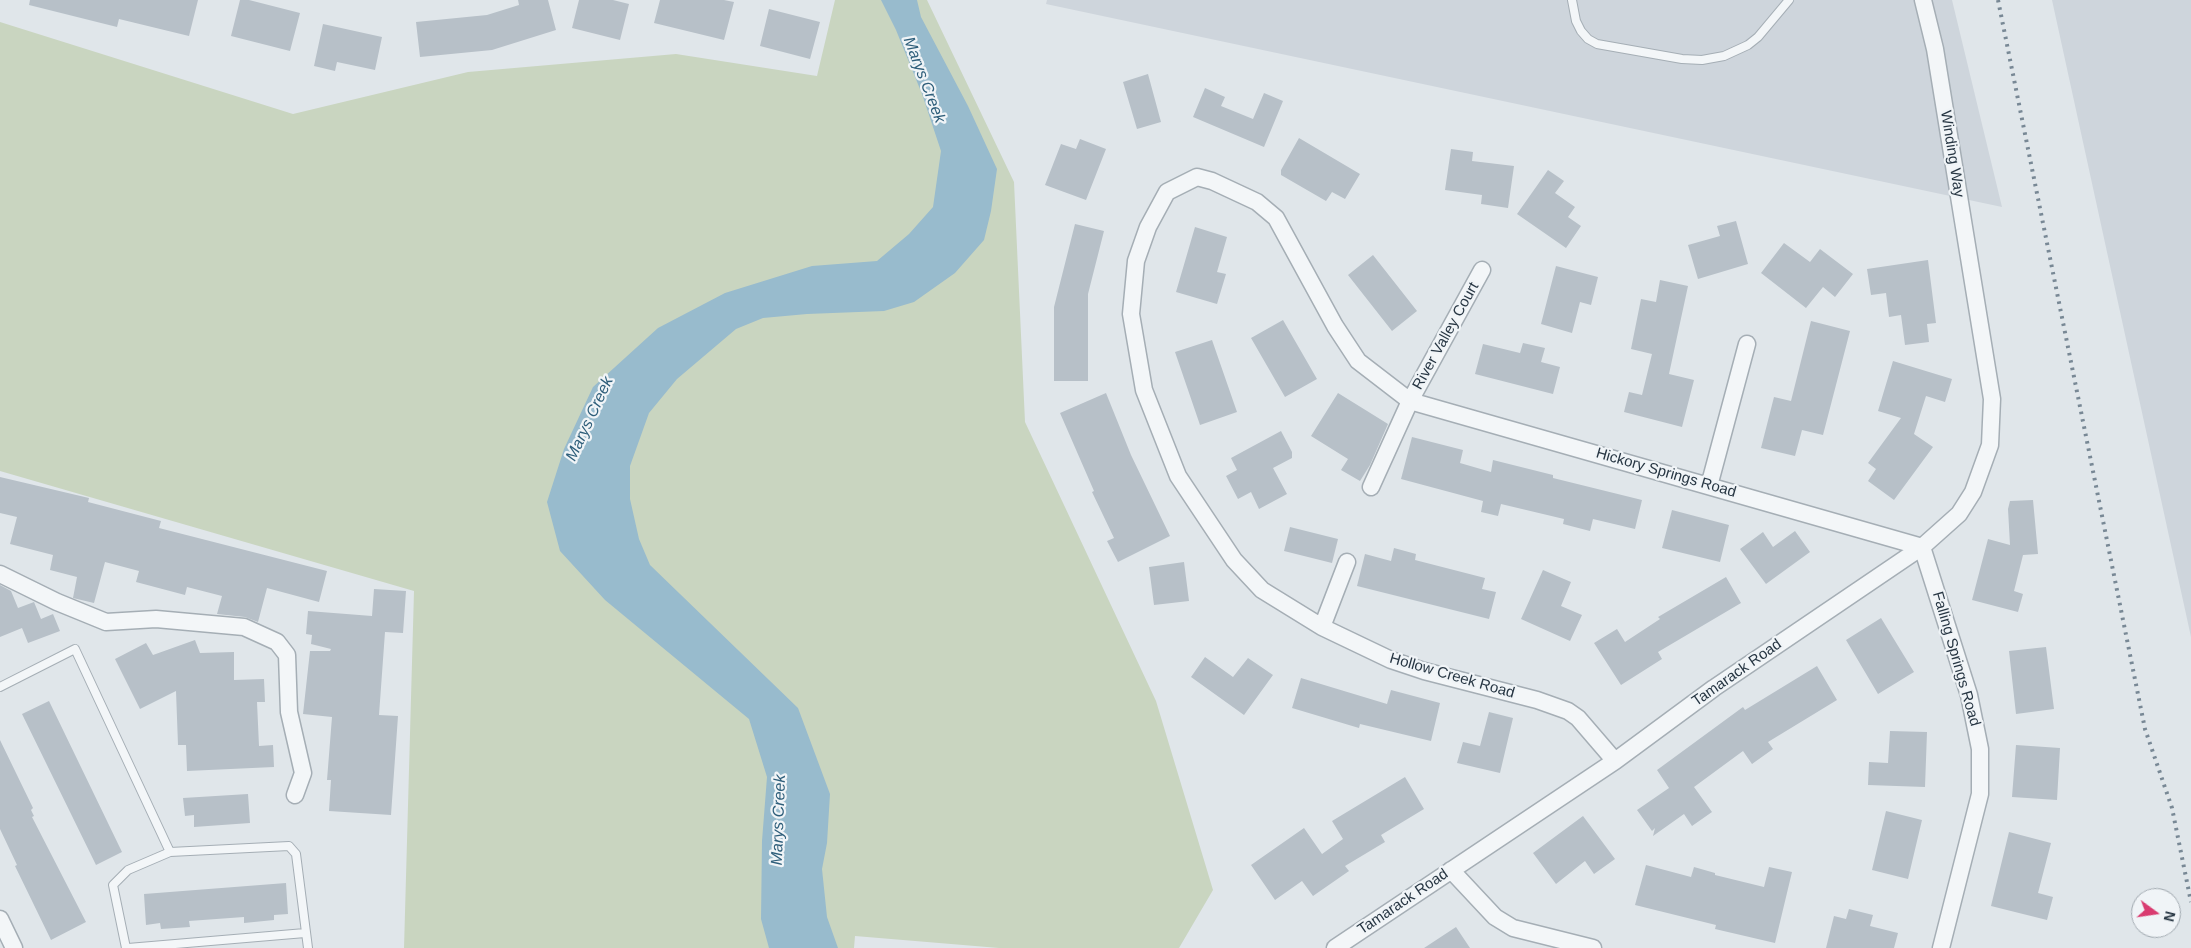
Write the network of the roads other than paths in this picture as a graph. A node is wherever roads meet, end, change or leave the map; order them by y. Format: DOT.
graph roads {
  1 [pos="1572,0"];
  2 [pos="1790,0"];
  3 [pos="1923,0"];
  4 [pos="1184,182"];
  5 [pos="1482,270"];
  6 [pos="1977,309"];
  7 [pos="1747,344"];
  8 [pos="1410,401"];
  9 [pos="1709,486"];
  10 [pos="1371,487"];
  11 [pos="1922,547"];
  12 [pos="1347,562"];
  13 [pos="0,574"];
  14 [pos="1322,627"];
  15 [pos="0,687"];
  16 [pos="1615,761"];
  17 [pos="296,795"];
  18 [pos="170,852"];
  19 [pos="1451,870"];
  20 [pos="0,920"];
  21 [pos="305,933"];
  22 [pos="14,948"];
  23 [pos="127,948"];
  24 [pos="308,948"];
  25 [pos="1335,948"];
  26 [pos="1593,948"];
  27 [pos="1941,948"];
  1 -- 2 [label="lane"];
  3 -- 6 [label="street, Winding Way"];
  4 -- 8 [label="street, Hickory Springs Road"];
  4 -- 14 [label="street, Hollow Creek Road"];
  5 -- 8 [label="street, River Valley Court"];
  6 -- 11 [label="street, Tamarack Road"];
  7 -- 9 [label="street"];
  8 -- 9 [label="street, Hickory Springs Road"];
  8 -- 10 [label="street"];
  9 -- 11 [label="street, Hickory Springs Road"];
  11 -- 16 [label="street, Tamarack Road"];
  11 -- 27 [label="street, Falling Springs Road"];
  12 -- 14 [label="street"];
  13 -- 17 [label="street"];
  14 -- 16 [label="street, Hollow Creek Road"];
  15 -- 18 [label="lane"];
  16 -- 19 [label="street, Tamarack Road"];
  18 -- 21 [label="lane"];
  18 -- 23 [label="lane"];
  19 -- 25 [label="street, Tamarack Road"];
  19 -- 26 [label="street"];
  20 -- 22 [label="street"];
  21 -- 23 [label="lane"];
  21 -- 24 [label="lane"];
}
